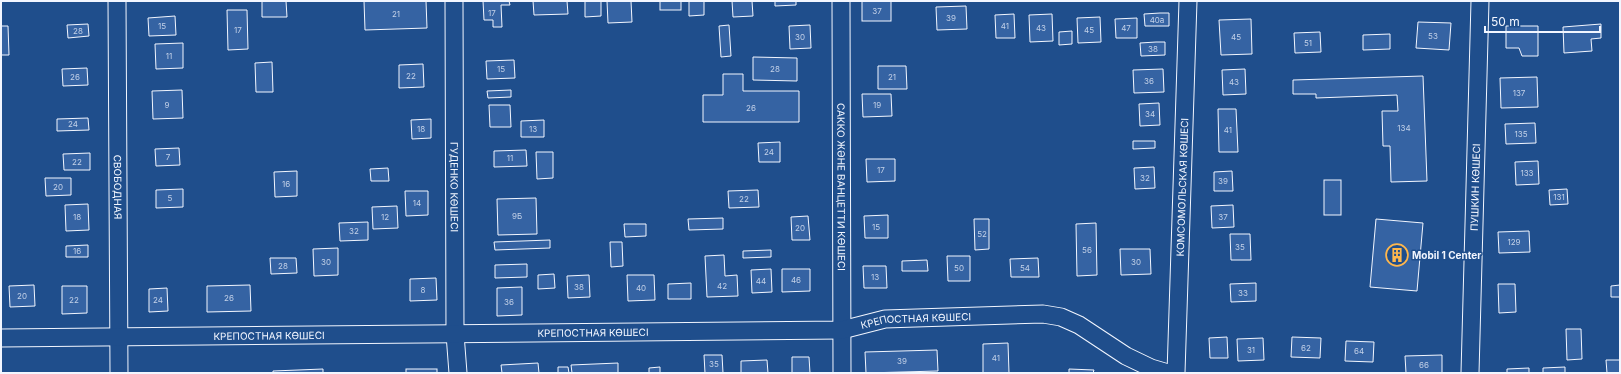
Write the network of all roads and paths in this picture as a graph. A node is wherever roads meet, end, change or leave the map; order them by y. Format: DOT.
graph roads {
  1 [pos="117,1"];
  2 [pos="454,1"];
  3 [pos="841,1"];
  4 [pos="1188,1"];
  5 [pos="1480,1"];
  6 [pos="842,330"];
  7 [pos="455,334"];
  8 [pos="119,337"];
  9 [pos="1,338"];
  10 [pos="119,373"];
  11 [pos="458,373"];
  12 [pos="842,373"];
  13 [pos="1168,373"];
  14 [pos="1176,373"];
  15 [pos="1470,373"];
  1 -- 8 [label="street, СВОБОДНАЯ"];
  2 -- 7 [label="street, ГУДЕНКО КӨШЕСІ"];
  3 -- 6 [label="street, САККО ЖӘНЕ ВАНЦЕТТИ КӨШЕСІ"];
  4 -- 14 [label="street, КОМСОМОЛЬСКАЯ КӨШЕСІ"];
  5 -- 15 [label="street, ПУШКИН КӨШЕСІ"];
  6 -- 7 [label="street, КРЕПОСТНАЯ КӨШЕСІ"];
  6 -- 12 [label="street, САККО ЖӘНЕ ВАНЦЕТТИ КӨШЕСІ"];
  6 -- 13 [label="street, КРЕПОСТНАЯ КӨШЕСІ"];
  7 -- 8 [label="street, КРЕПОСТНАЯ КӨШЕСІ"];
  7 -- 11 [label="street, ГУДЕНКО КӨШЕСІ"];
  8 -- 9 [label="street, КРЕПОСТНАЯ КӨШЕСІ"];
  8 -- 10 [label="street, СВОБОДНАЯ"];
}
